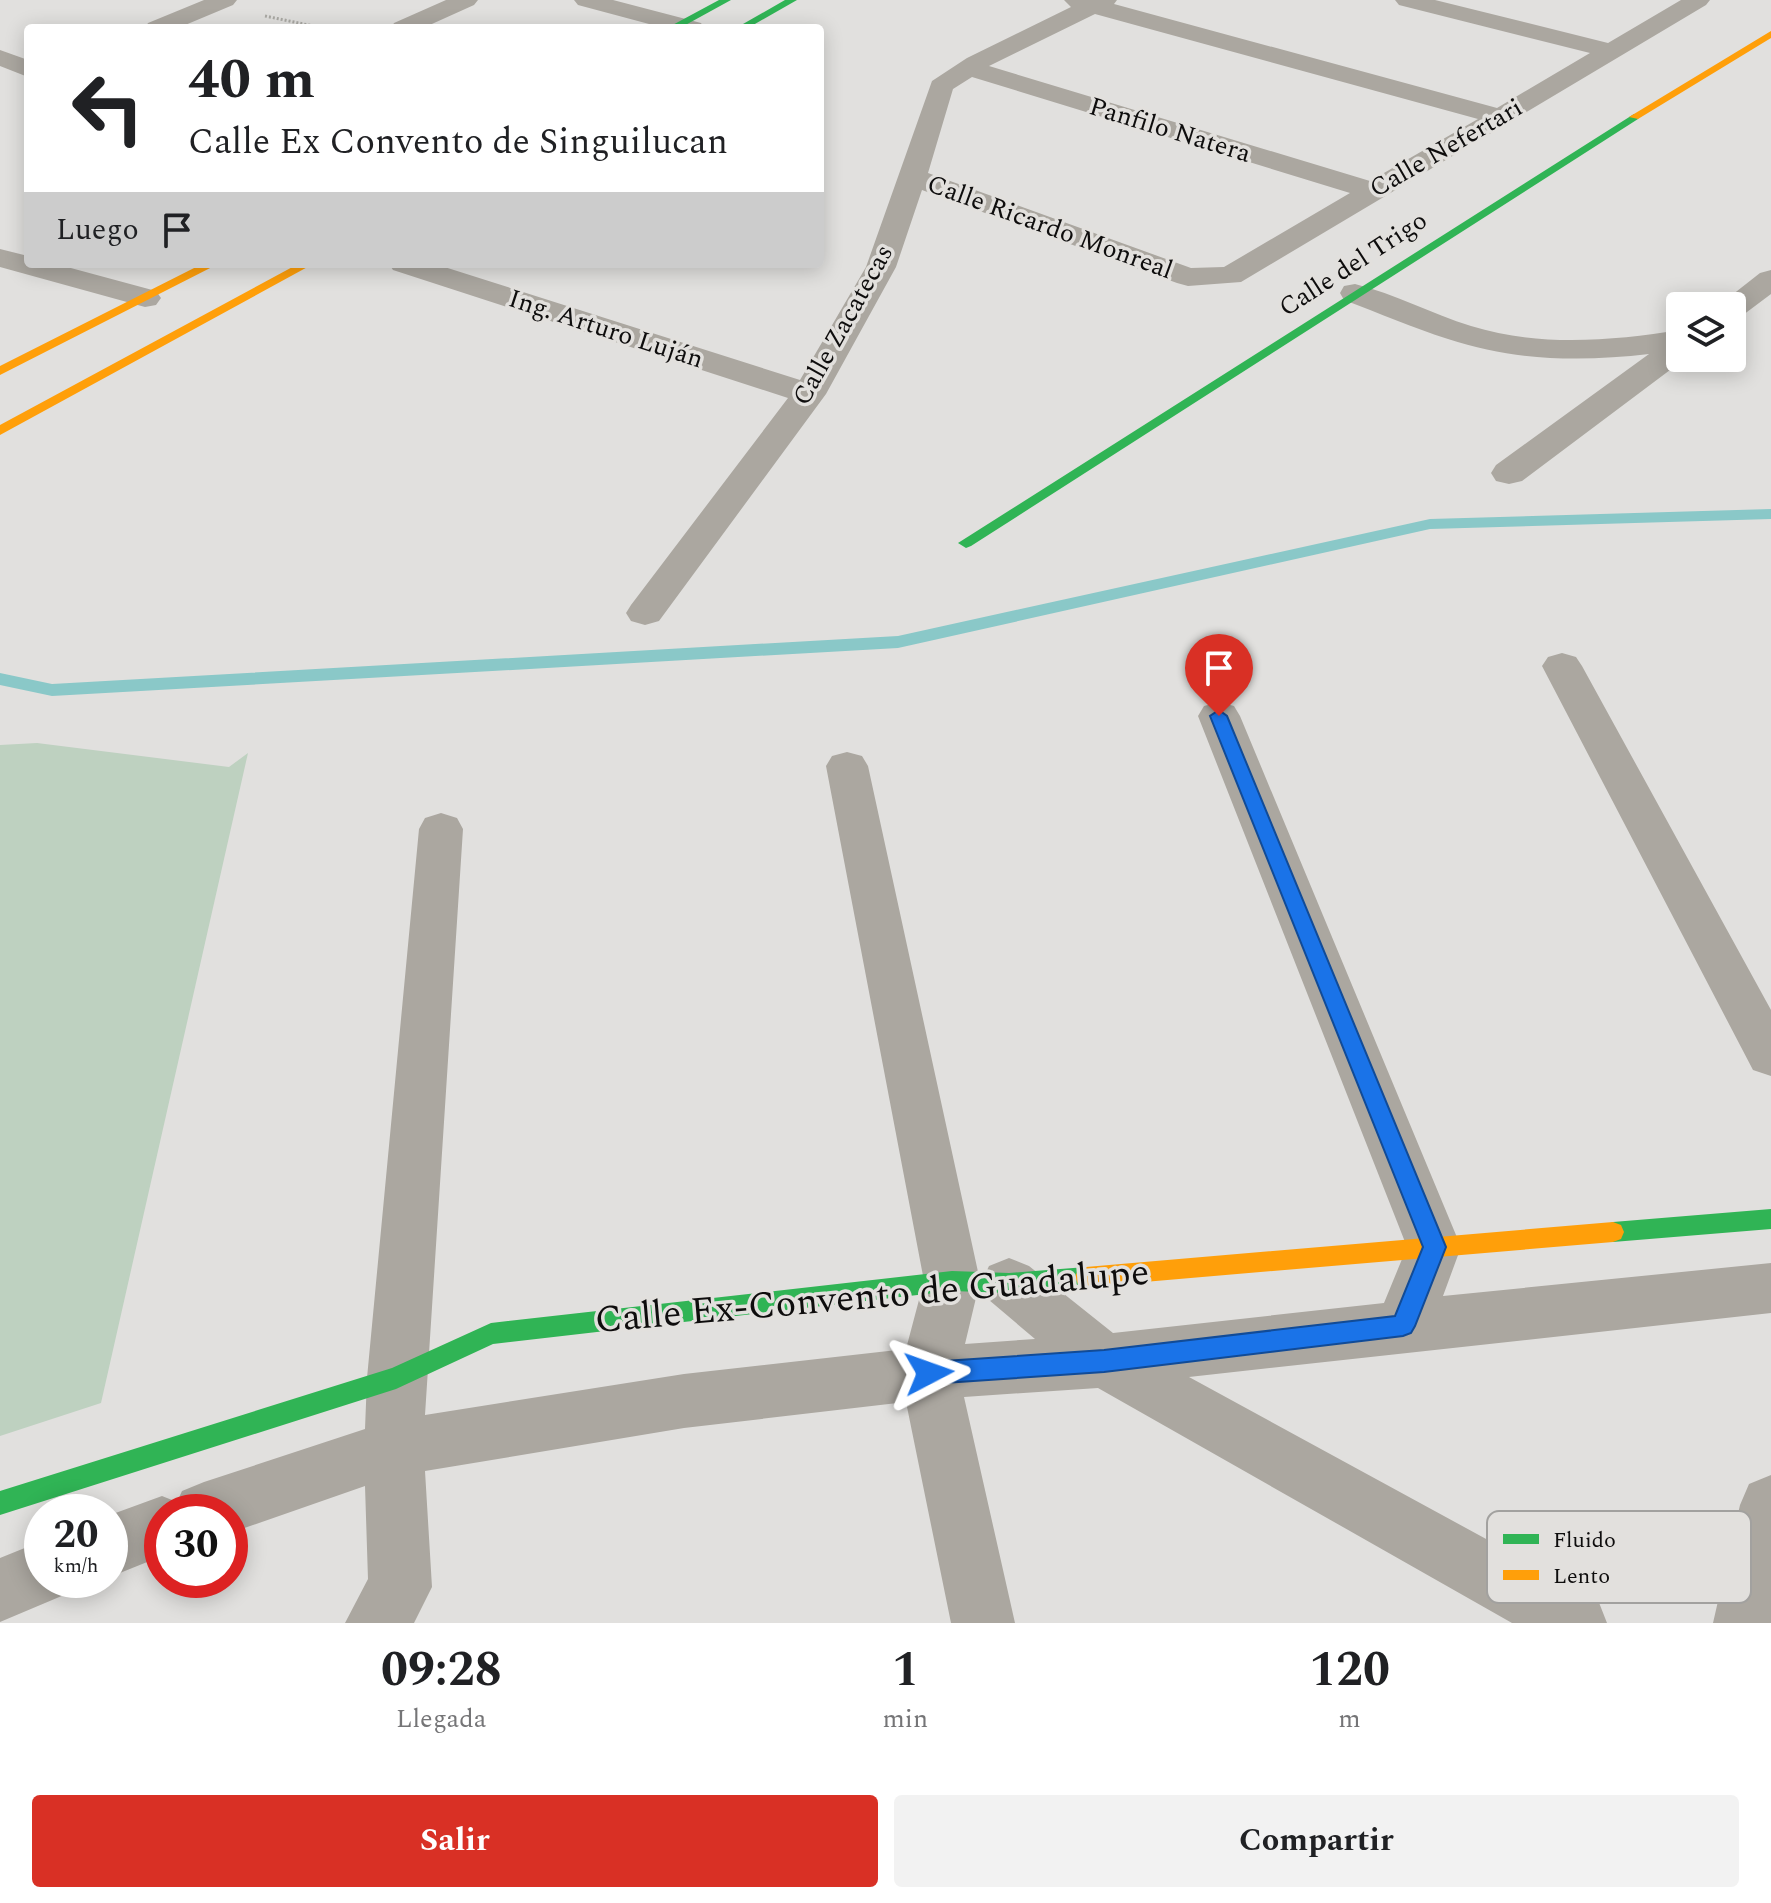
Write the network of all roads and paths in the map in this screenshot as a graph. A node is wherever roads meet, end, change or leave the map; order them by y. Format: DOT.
graph roads {
  1 [pos="466,0"];
  2 [pos="586,0"];
  3 [pos="726,0"];
  4 [pos="792,0"];
  5 [pos="1407,0"];
  6 [pos="1698,0"];
  7 [pos="214,2"];
  8 [pos="1088,2"];
  9 [pos="166,24"];
  10 [pos="412,24"];
  11 [pos="670,24"];
  12 [pos="686,24"];
  13 [pos="748,24"];
  14 [pos="1771,34"];
  15 [pos="1610,51"];
  16 [pos="0,57"];
  17 [pos="24,67"];
  18 [pos="968,68"];
  19 [pos="1501,117"];
  20 [pos="913,177"];
  21 [pos="1372,191"];
  22 [pos="0,258"];
  23 [pos="24,265"];
  24 [pos="36,268"];
  25 [pos="204,268"];
  26 [pos="300,268"];
  27 [pos="416,268"];
  28 [pos="1188,277"];
  29 [pos="1771,279"];
  30 [pos="1355,293"];
  31 [pos="145,298"];
  32 [pos="1746,298"];
  33 [pos="1666,342"];
  34 [pos="1666,357"];
  35 [pos="0,371"];
  36 [pos="809,394"];
  37 [pos="0,431"];
  38 [pos="1509,473"];
  39 [pos="966,543"];
  40 [pos="645,613"];
  41 [pos="1562,666"];
  42 [pos="1219,716"];
  43 [pos="847,766"];
  44 [pos="441,829"];
  45 [pos="1771,1056"];
  46 [pos="1771,1219"];
  47 [pos="1434,1247"];
  48 [pos="981,1282"];
  49 [pos="1771,1288"];
  50 [pos="1403,1326"];
  51 [pos="1104,1361"];
  52 [pos="929,1373"];
  53 [pos="396,1378"];
  54 [pos="394,1448"];
  55 [pos="248,1497"];
  56 [pos="0,1503"];
  57 [pos="1771,1505"];
  58 [pos="1487,1574"];
  59 [pos="24,1580"];
  60 [pos="0,1590"];
  61 [pos="1751,1596"];
  62 [pos="1539,1603"];
  63 [pos="1749,1603"];
  64 [pos="377,1623"];
  65 [pos="983,1623"];
  66 [pos="1575,1623"];
  67 [pos="1745,1623"];
  1 -- 10 [label="street"];
  2 -- 11 [label="street"];
  3 -- 12 [label="street"];
  4 -- 13 [label="street"];
  5 -- 15 [label="street"];
  6 -- 15 [label="street, Calle Nefertari"];
  7 -- 9 [label="street"];
  8 -- 18 [label="street, Calle Zacatecas"];
  8 -- 19 [label="street"];
  14 -- 30 [label="street, Calle del Trigo"];
  15 -- 19 [label="street, Calle Nefertari"];
  16 -- 17 [label="street"];
  18 -- 20 [label="street, Calle Zacatecas"];
  18 -- 21 [label="street, Panfilo Natera"];
  19 -- 21 [label="street, Calle Nefertari"];
  20 -- 28 [label="street, Calle Ricardo Monreal"];
  20 -- 36 [label="street, Calle Zacatecas"];
  21 -- 28 [label="street, Calle Nefertari"];
  22 -- 23 [label="street"];
  24 -- 31 [label="street"];
  25 -- 31 [label="street"];
  26 -- 37 [label="street"];
  27 -- 36 [label="street, Ing. Arturo Luján"];
  29 -- 32 [label="street"];
  30 -- 33 [label="street"];
  30 -- 39 [label="street, Calle del Trigo"];
  31 -- 35 [label="street"];
  34 -- 38 [label="street"];
  36 -- 40 [label="street, Calle Zacatecas"];
  41 -- 45 [label="street"];
  42 -- 47 [label="street"];
  43 -- 48 [label="street"];
  44 -- 53 [label="street"];
  46 -- 47 [label="street, Calle Ex-Convento de Guadalupe"];
  47 -- 48 [label="street, Calle Ex-Convento de Guadalupe"];
  47 -- 50 [label="street"];
  48 -- 51 [label="street"];
  48 -- 52 [label="street"];
  48 -- 53 [label="street, Calle Ex-Convento de Guadalupe"];
  49 -- 50 [label="street"];
  50 -- 51 [label="street"];
  51 -- 52 [label="street"];
  51 -- 58 [label="street"];
  52 -- 54 [label="street"];
  52 -- 65 [label="street"];
  53 -- 54 [label="street"];
  53 -- 56 [label="street, Calle Ex-Convento de Guadalupe"];
  54 -- 55 [label="street"];
  54 -- 64 [label="street"];
  57 -- 61 [label="street"];
  59 -- 60 [label="street"];
  62 -- 66 [label="street"];
  63 -- 67 [label="street"];
}
